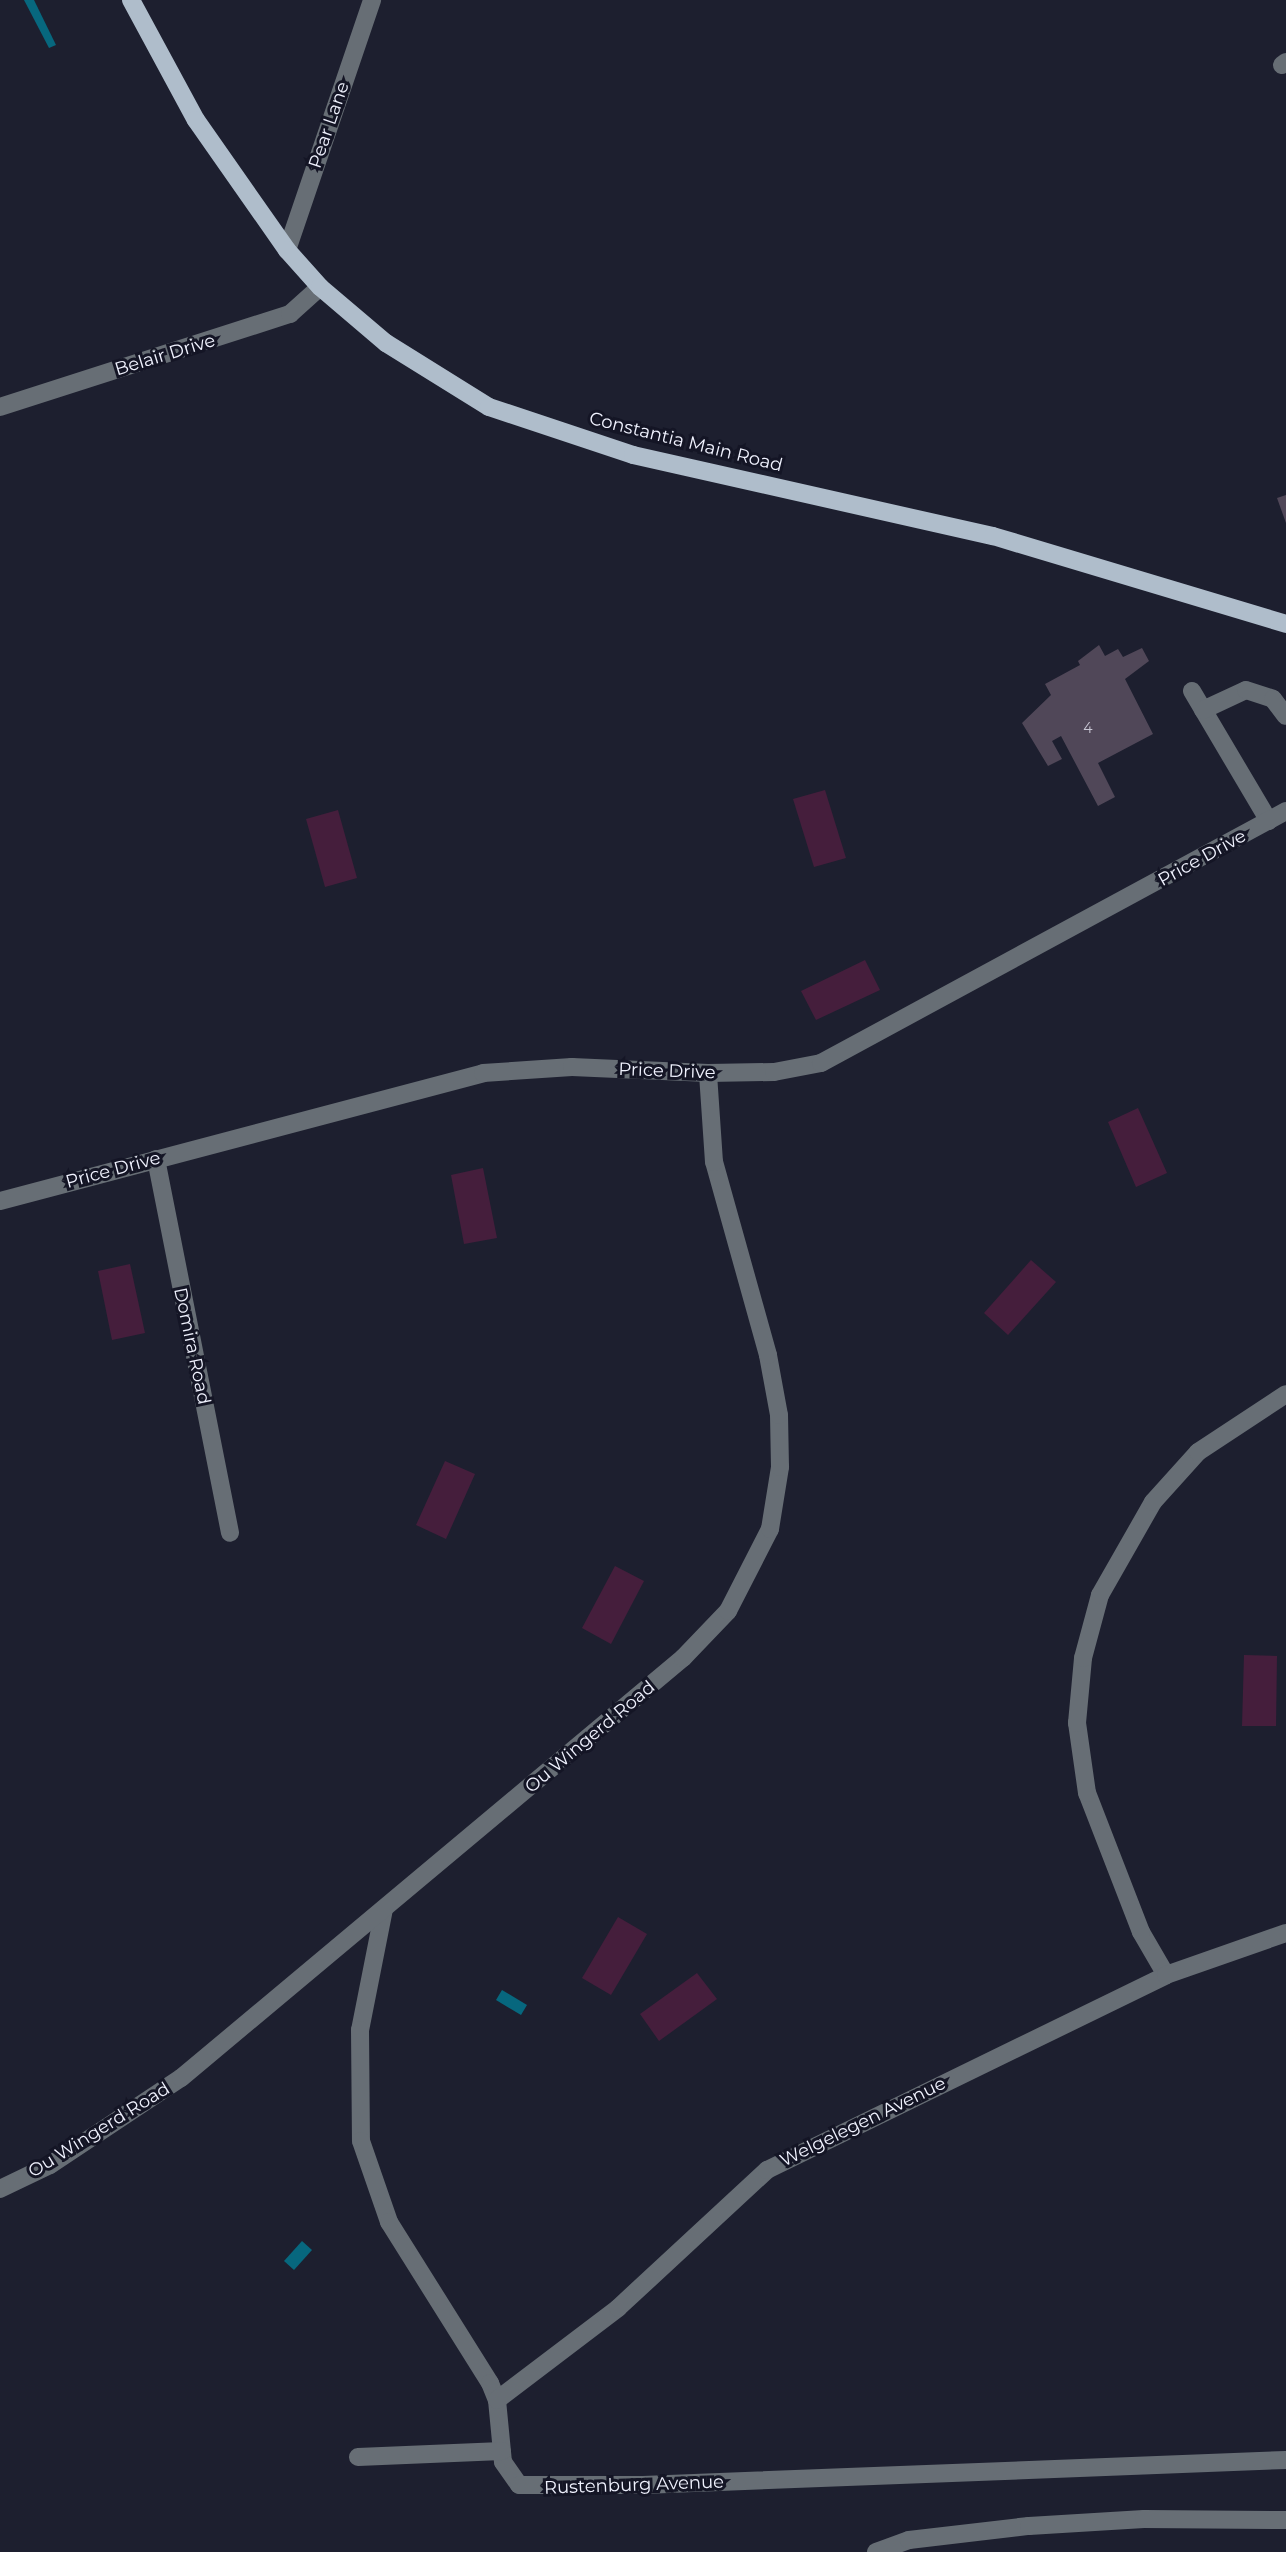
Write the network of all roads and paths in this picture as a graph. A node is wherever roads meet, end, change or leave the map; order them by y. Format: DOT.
graph roads {
  1 [pos="131,0"];
  2 [pos="372,0"];
  3 [pos="287,250"];
  4 [pos="320,287"];
  5 [pos="0,407"];
  6 [pos="1286,624"];
  7 [pos="1192,691"];
  8 [pos="1203,710"];
  9 [pos="1286,716"];
  10 [pos="1280,819"];
  11 [pos="708,1073"];
  12 [pos="156,1159"];
  13 [pos="0,1201"];
  14 [pos="1286,1394"];
  15 [pos="230,1533"];
  16 [pos="384,1909"];
  17 [pos="1286,1933"];
  18 [pos="1167,1975"];
  19 [pos="0,2189"];
  20 [pos="497,2400"];
  21 [pos="502,2451"];
  22 [pos="358,2457"];
  23 [pos="1286,2460"];
  24 [pos="1286,2520"];
  25 [pos="876,2552"];
  1 -- 3 [label="main road, Constantia Main Road"];
  2 -- 3 [label="street, Pear Lane"];
  3 -- 4 [label="main road, Constantia Main Road"];
  4 -- 5 [label="street, Belair Drive"];
  4 -- 6 [label="main road, Constantia Main Road"];
  7 -- 8 [label="street"];
  8 -- 9 [label="street"];
  8 -- 10 [label="street"];
  10 -- 11 [label="street, Price Drive"];
  11 -- 12 [label="street, Price Drive"];
  11 -- 16 [label="street, Ou Wingerd Road"];
  12 -- 13 [label="street, Price Drive"];
  12 -- 15 [label="street, Domira Road"];
  14 -- 18 [label="street"];
  16 -- 19 [label="street, Ou Wingerd Road"];
  16 -- 20 [label="street, Rustenburg Avenue"];
  17 -- 18 [label="street, Welgelegen Avenue"];
  18 -- 20 [label="street, Welgelegen Avenue"];
  20 -- 21 [label="street, Rustenburg Avenue"];
  21 -- 22 [label="street"];
  21 -- 23 [label="street, Rustenburg Avenue"];
  24 -- 25 [label="street"];
}
